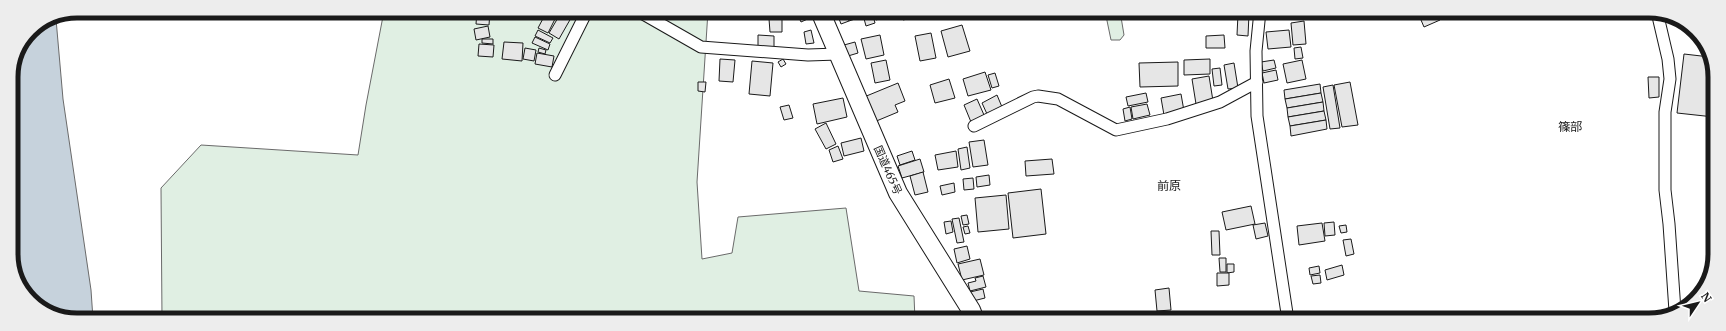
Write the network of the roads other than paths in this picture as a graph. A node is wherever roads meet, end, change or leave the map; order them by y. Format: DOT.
graph roads {
  1 [pos="584,18"];
  2 [pos="650,18"];
  3 [pos="823,18"];
  4 [pos="1259,18"];
  5 [pos="1659,19"];
  6 [pos="838,54"];
  7 [pos="555,75"];
  8 [pos="1257,82"];
  9 [pos="974,126"];
  10 [pos="1675,307"];
  11 [pos="972,313"];
  12 [pos="1287,313"];
  1 -- 7 [label="street"];
  2 -- 6 [label="street"];
  3 -- 6 [label="highway, 国道465号"];
  4 -- 8 [label="street"];
  5 -- 10 [label="street"];
  6 -- 11 [label="highway, 国道465号"];
  8 -- 9 [label="street"];
  8 -- 12 [label="street"];
}
